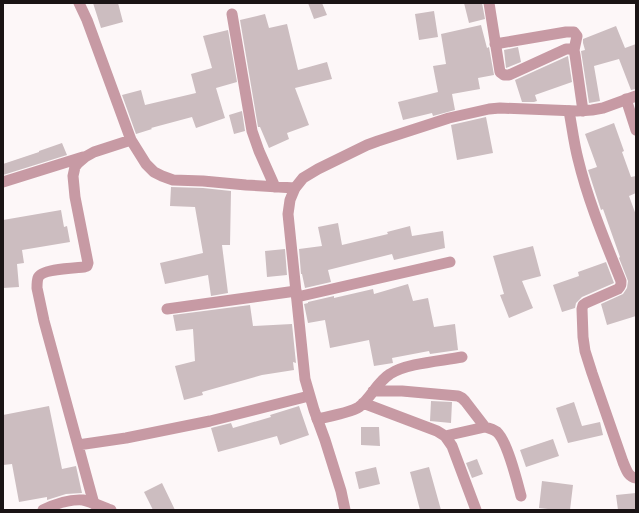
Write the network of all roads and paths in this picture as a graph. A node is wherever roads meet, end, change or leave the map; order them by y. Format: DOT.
graph roads {
  1 [pos="79,3"];
  2 [pos="489,3"];
  3 [pos="232,14"];
  4 [pos="495,44"];
  5 [pos="574,50"];
  6 [pos="631,98"];
  7 [pos="570,111"];
  8 [pos="583,111"];
  9 [pos="636,130"];
  10 [pos="131,140"];
  11 [pos="85,157"];
  12 [pos="3,182"];
  13 [pos="275,187"];
  14 [pos="295,188"];
  15 [pos="450,262"];
  16 [pos="296,294"];
  17 [pos="167,309"];
  18 [pos="462,357"];
  19 [pos="373,391"];
  20 [pos="310,396"];
  21 [pos="363,403"];
  22 [pos="317,419"];
  23 [pos="485,427"];
  24 [pos="445,436"];
  25 [pos="78,446"];
  26 [pos="636,478"];
  27 [pos="521,496"];
  28 [pos="94,504"];
  29 [pos="43,510"];
  30 [pos="111,510"];
  31 [pos="345,510"];
  32 [pos="476,510"];
  1 -- 10 [label="street"];
  2 -- 4 [label="street"];
  3 -- 13 [label="street"];
  4 -- 5 [label="street"];
  4 -- 5 [label="street"];
  5 -- 8 [label="street"];
  6 -- 8 [label="street"];
  6 -- 9 [label="street"];
  7 -- 8 [label="street"];
  7 -- 14 [label="street"];
  7 -- 26 [label="street"];
  10 -- 11 [label="street"];
  10 -- 13 [label="street"];
  11 -- 12 [label="street"];
  11 -- 25 [label="street"];
  13 -- 14 [label="street"];
  14 -- 16 [label="street"];
  15 -- 16 [label="street"];
  16 -- 17 [label="street"];
  16 -- 20 [label="street"];
  18 -- 19 [label="street"];
  19 -- 21 [label="street"];
  19 -- 23 [label="street"];
  20 -- 22 [label="street"];
  20 -- 25 [label="street"];
  21 -- 22 [label="street"];
  21 -- 24 [label="street"];
  22 -- 31 [label="street"];
  23 -- 24 [label="street"];
  23 -- 27 [label="street"];
  24 -- 32 [label="street"];
  25 -- 28 [label="street"];
  28 -- 29 [label="street"];
  28 -- 30 [label="street"];
}
